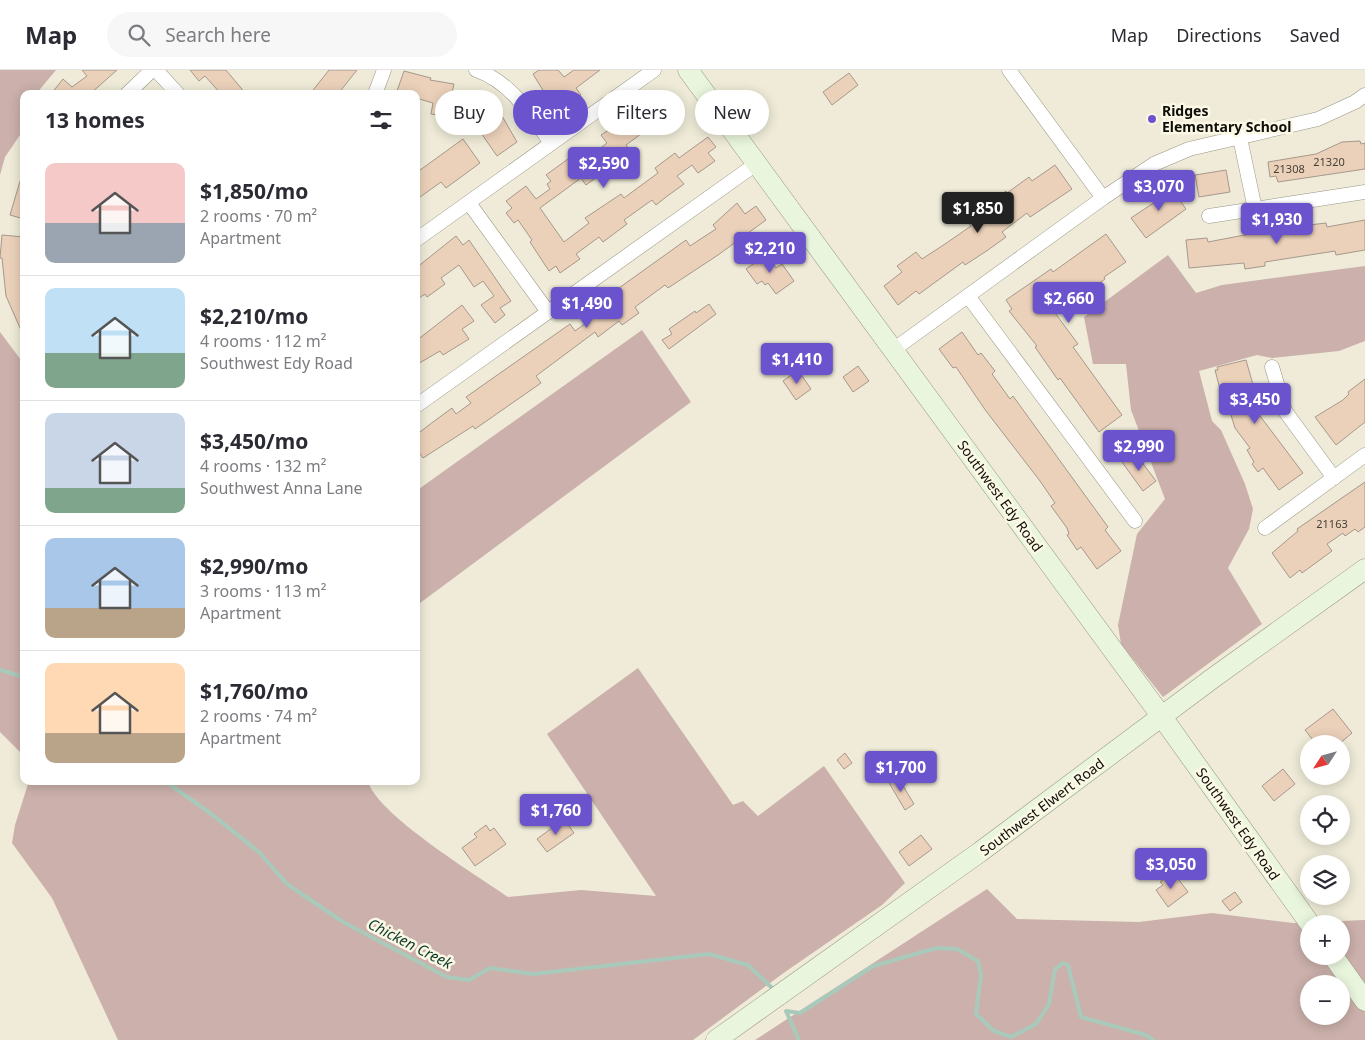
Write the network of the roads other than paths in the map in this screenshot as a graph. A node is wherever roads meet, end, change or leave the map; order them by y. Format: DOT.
graph roads {
  1 [pos="152,70"];
  2 [pos="156,70"];
  3 [pos="384,70"];
  4 [pos="476,70"];
  5 [pos="654,70"];
  6 [pos="688,70"];
  7 [pos="1009,70"];
  8 [pos="131,90"];
  9 [pos="174,90"];
  10 [pos="376,90"];
  11 [pos="1365,95"];
  12 [pos="1240,138"];
  13 [pos="551,143"];
  14 [pos="756,164"];
  15 [pos="1365,192"];
  16 [pos="1103,198"];
  17 [pos="469,203"];
  18 [pos="1255,209"];
  19 [pos="1209,216"];
  20 [pos="420,237"];
  21 [pos="968,296"];
  22 [pos="548,312"];
  23 [pos="893,350"];
  24 [pos="1272,367"];
  25 [pos="420,403"];
  26 [pos="1365,455"];
  27 [pos="1334,478"];
  28 [pos="1135,521"];
  29 [pos="1264,528"];
  30 [pos="1365,569"];
  31 [pos="1162,717"];
  32 [pos="1304,915"];
  33 [pos="1339,965"];
  34 [pos="1365,1001"];
  35 [pos="716,1040"];
  1 -- 8 [label="street"];
  2 -- 9 [label="street"];
  3 -- 10 [label="street"];
  4 -- 13 [label="street"];
  5 -- 13 [label="street"];
  6 -- 14 [label="main road, Southwest Edy Road"];
  7 -- 16 [label="street"];
  11 -- 12 [label="street"];
  12 -- 16 [label="street"];
  12 -- 18 [label="street"];
  13 -- 17 [label="street"];
  14 -- 22 [label="street"];
  14 -- 23 [label="main road, Southwest Edy Road"];
  15 -- 18 [label="street"];
  16 -- 21 [label="street"];
  17 -- 20 [label="street"];
  17 -- 22 [label="street"];
  18 -- 19 [label="street"];
  21 -- 23 [label="street"];
  21 -- 28 [label="street"];
  22 -- 25 [label="street"];
  23 -- 31 [label="main road, Southwest Edy Road"];
  24 -- 27 [label="street"];
  26 -- 27 [label="street"];
  27 -- 29 [label="street"];
  30 -- 31 [label="main road, Southwest Elwert Road"];
  31 -- 32 [label="main road, Southwest Edy Road"];
  31 -- 35 [label="main road, Southwest Elwert Road"];
  33 -- 34 [label="main road"];
}
